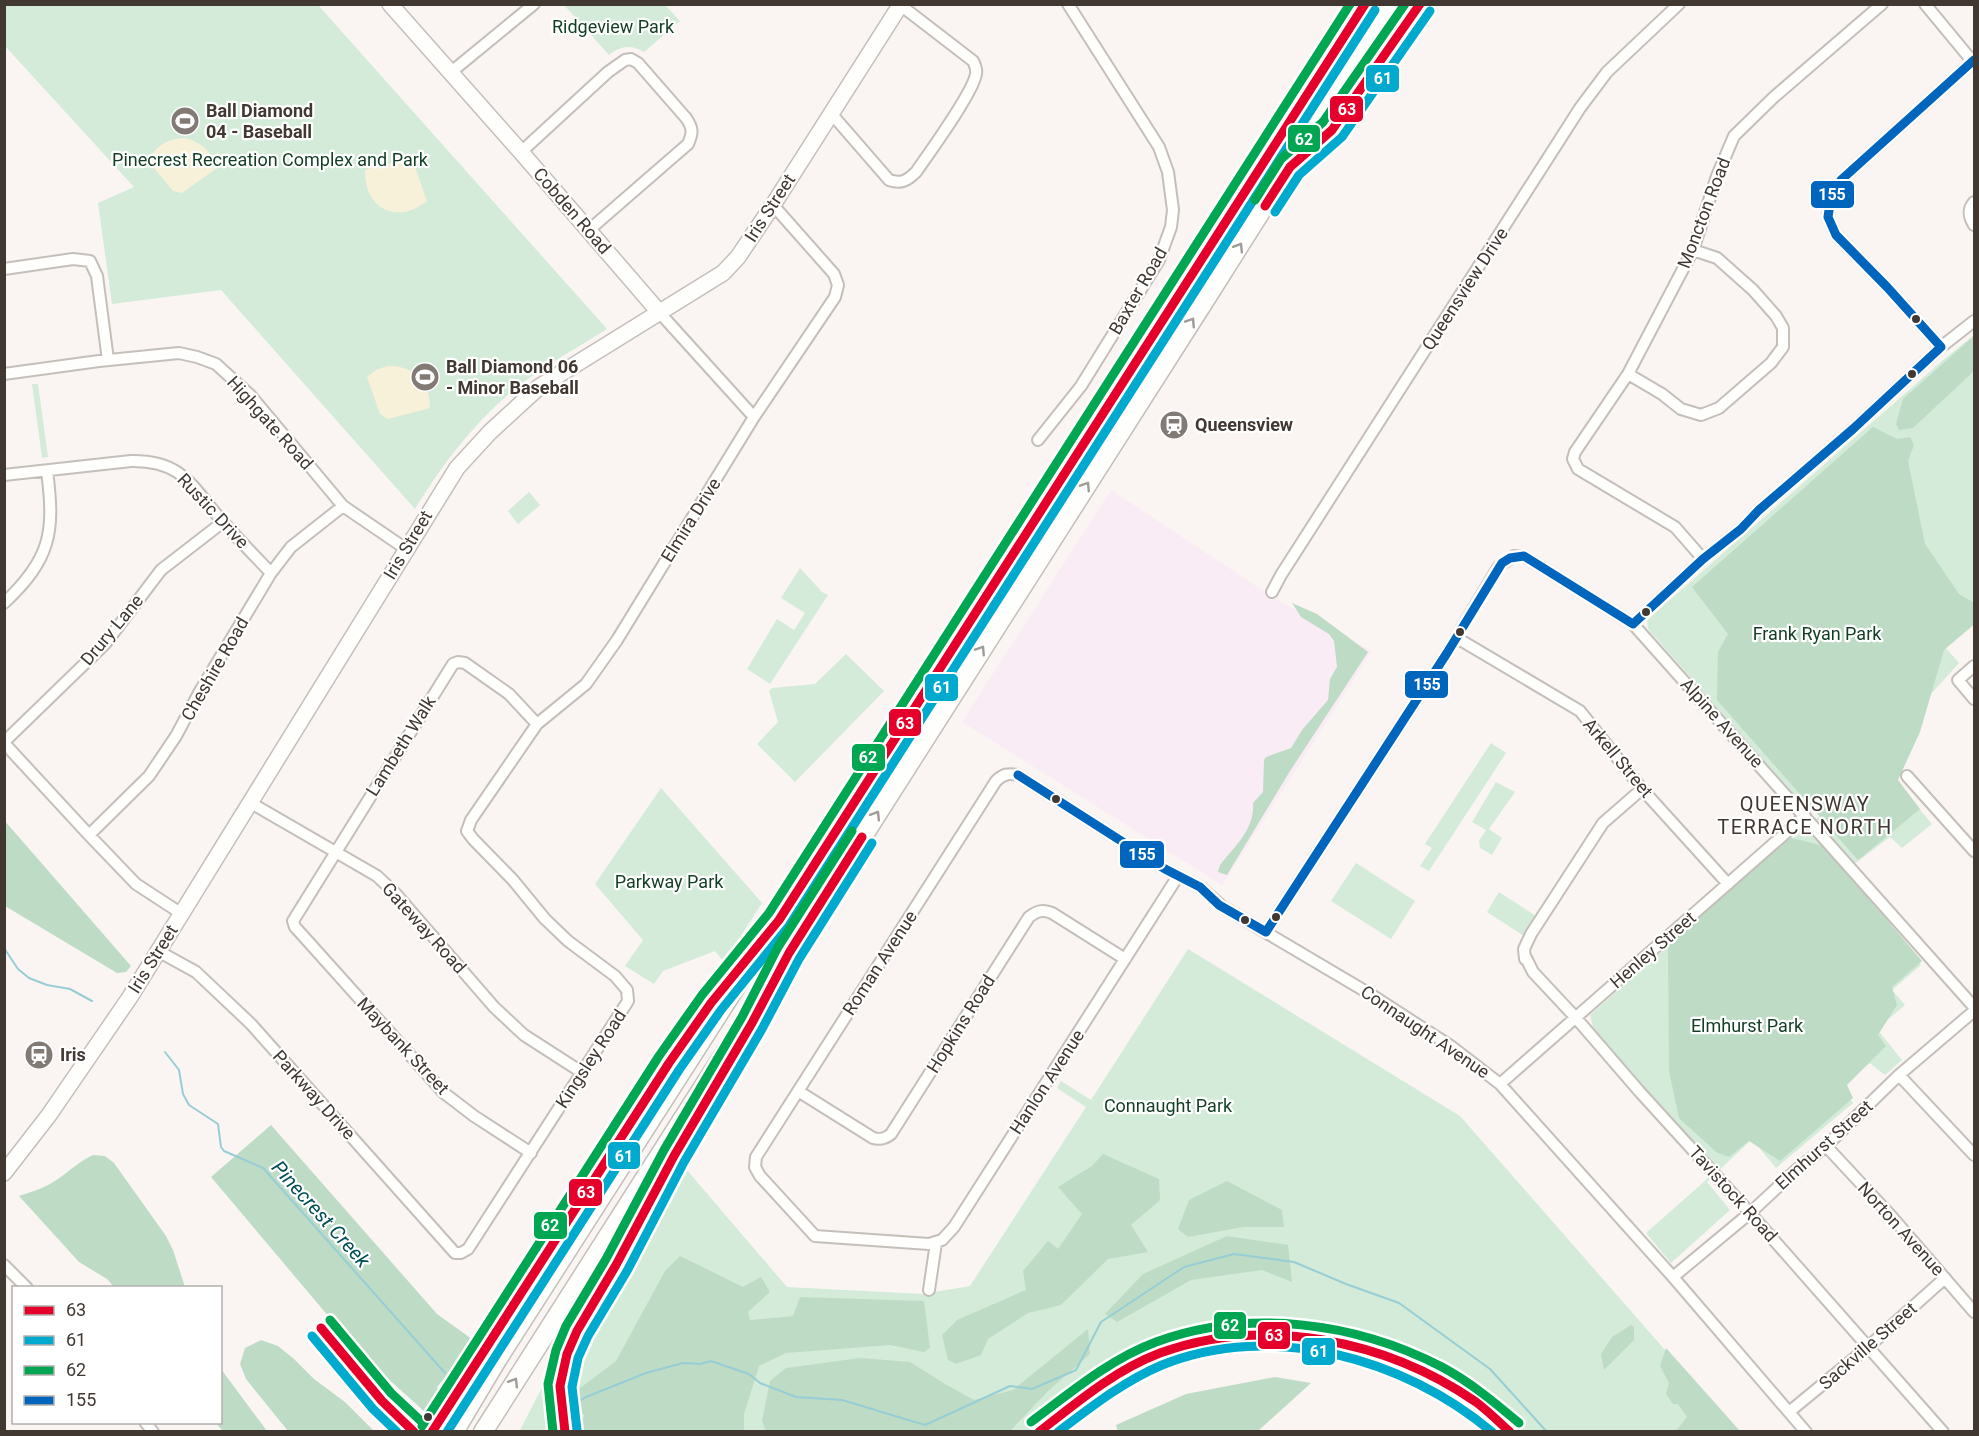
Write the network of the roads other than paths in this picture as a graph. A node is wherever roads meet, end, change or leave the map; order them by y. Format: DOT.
graph roads {
  1 [pos="390,4"];
  2 [pos="534,4"];
  3 [pos="1068,4"];
  4 [pos="1354,4"];
  5 [pos="1365,4"];
  6 [pos="1392,4"];
  7 [pos="1420,4"];
  8 [pos="1679,4"];
  9 [pos="1882,4"];
  10 [pos="1925,4"];
  11 [pos="900,5"];
  12 [pos="1973,61"];
  13 [pos="450,74"];
  14 [pos="830,115"];
  15 [pos="1290,121"];
  16 [pos="521,152"];
  17 [pos="1290,167"];
  18 [pos="1974,202"];
  19 [pos="773,205"];
  20 [pos="1974,225"];
  21 [pos="589,230"];
  22 [pos="1694,250"];
  23 [pos="4,269"];
  24 [pos="658,312"];
  25 [pos="1974,321"];
  26 [pos="1941,347"];
  27 [pos="108,360"];
  28 [pos="4,374"];
  29 [pos="1628,374"];
  30 [pos="754,417"];
  31 [pos="1038,440"];
  32 [pos="47,471"];
  33 [pos="4,475"];
  34 [pos="343,506"];
  35 [pos="223,522"];
  36 [pos="406,549"];
  37 [pos="1703,559"];
  38 [pos="271,573"];
  39 [pos="1272,592"];
  40 [pos="4,603"];
  41 [pos="1633,624"];
  42 [pos="1457,638"];
  43 [pos="1974,666"];
  44 [pos="1974,699"];
  45 [pos="537,724"];
  46 [pos="4,743"];
  47 [pos="1018,775"];
  48 [pos="1907,776"];
  49 [pos="1642,789"];
  50 [pos="251,803"];
  51 [pos="1805,816"];
  52 [pos="468,828"];
  53 [pos="89,835"];
  54 [pos="335,851"];
  55 [pos="1974,851"];
  56 [pos="1178,876"];
  57 [pos="1728,884"];
  58 [pos="182,914"];
  59 [pos="293,921"];
  60 [pos="1266,932"];
  61 [pos="158,951"];
  62 [pos="1125,959"];
  63 [pos="1974,1009"];
  64 [pos="1576,1018"];
  65 [pos="583,1072"];
  66 [pos="1899,1075"];
  67 [pos="1500,1084"];
  68 [pos="798,1091"];
  69 [pos="1826,1146"];
  70 [pos="531,1153"];
  71 [pos="1974,1155"];
  72 [pos="4,1173"];
  73 [pos="1750,1213"];
  74 [pos="936,1243"];
  75 [pos="457,1253"];
  76 [pos="4,1265"];
  77 [pos="1673,1277"];
  78 [pos="1945,1278"];
  79 [pos="26,1286"];
  80 [pos="929,1290"];
  81 [pos="1974,1312"];
  82 [pos="1868,1347"];
  83 [pos="1789,1412"];
  84 [pos="451,1429"];
  85 [pos="483,1431"];
  86 [pos="1806,1431"];
  87 [pos="1943,1431"];
  1 -- 13 [label="street, Cobden Road"];
  2 -- 13 [label="street"];
  3 -- 31 [label="street, Baxter Road"];
  4 -- 15 [label="highway"];
  5 -- 15 [label="highway"];
  6 -- 17 [label="highway"];
  7 -- 17 [label="highway"];
  8 -- 39 [label="street, Queensview Drive"];
  9 -- 22 [label="street, Moncton Road"];
  10 -- 12 [label="street"];
  11 -- 14 [label="street, Iris Street"];
  11 -- 14 [label="street"];
  12 -- 26 [label="street"];
  13 -- 16 [label="street, Cobden Road"];
  14 -- 19 [label="street, Iris Street"];
  15 -- 84 [label="highway"];
  16 -- 21 [label="street, Cobden Road"];
  16 -- 21 [label="street"];
  85 -- 17 [label="highway, one-way"];
  18 -- 20 [label="street"];
  19 -- 24 [label="street, Iris Street"];
  19 -- 30 [label="street, Elmira Drive"];
  21 -- 24 [label="street, Cobden Road"];
  22 -- 29 [label="street, Moncton Road"];
  22 -- 29 [label="street"];
  23 -- 27 [label="street"];
  24 -- 30 [label="street, Cobden Road"];
  24 -- 36 [label="street, Iris Street"];
  25 -- 26 [label="street"];
  26 -- 37 [label="street"];
  27 -- 28 [label="street, Highgate Road"];
  27 -- 34 [label="street, Highgate Road"];
  29 -- 37 [label="street, Moncton Road"];
  30 -- 45 [label="street, Elmira Drive"];
  32 -- 33 [label="street, Rustic Drive"];
  32 -- 35 [label="street, Rustic Drive"];
  32 -- 40 [label="street"];
  34 -- 36 [label="street, Highgate Road"];
  34 -- 38 [label="street, Cheshire Road"];
  35 -- 38 [label="street, Rustic Drive"];
  35 -- 46 [label="street, Drury Lane"];
  36 -- 50 [label="street, Iris Street"];
  37 -- 41 [label="street"];
  38 -- 53 [label="street, Cheshire Road"];
  41 -- 42 [label="street, Alpine Avenue"];
  41 -- 51 [label="street, Alpine Avenue"];
  42 -- 49 [label="street, Arkell Street"];
  42 -- 60 [label="street"];
  43 -- 44 [label="street"];
  45 -- 52 [label="street, Elmira Drive"];
  45 -- 54 [label="street, Lambeth Walk"];
  46 -- 53 [label="street"];
  47 -- 56 [label="street, Connaught Avenue"];
  47 -- 68 [label="street, Roman Avenue"];
  48 -- 55 [label="street"];
  49 -- 57 [label="street, Arkell Street"];
  49 -- 64 [label="street, Tavistock Road"];
  50 -- 54 [label="street, Gateway Road"];
  50 -- 58 [label="street, Iris Street"];
  51 -- 57 [label="street, Henley Street"];
  51 -- 63 [label="street, Alpine Avenue"];
  52 -- 65 [label="street, Kingsley Road"];
  53 -- 58 [label="street"];
  54 -- 59 [label="street, Lambeth Walk"];
  54 -- 65 [label="street, Gateway Road"];
  56 -- 60 [label="street, Connaught Avenue"];
  56 -- 62 [label="street, Hanlon Avenue"];
  57 -- 64 [label="street, Henley Street"];
  58 -- 61 [label="street, Iris Street"];
  59 -- 70 [label="street, Maybank Street"];
  60 -- 67 [label="street, Connaught Avenue"];
  61 -- 72 [label="street, Iris Street"];
  61 -- 75 [label="street, Parkway Drive"];
  62 -- 68 [label="street, Hopkins Road"];
  62 -- 74 [label="street, Hanlon Avenue"];
  63 -- 66 [label="street, Elmhurst Street"];
  64 -- 67 [label="street, Henley Street"];
  64 -- 73 [label="street, Tavistock Road"];
  65 -- 70 [label="street, Kingsley Road"];
  66 -- 69 [label="street, Elmhurst Street"];
  66 -- 71 [label="street"];
  67 -- 77 [label="street, Connaught Avenue"];
  68 -- 74 [label="street, Roman Avenue"];
  69 -- 73 [label="street, Elmhurst Street"];
  69 -- 78 [label="street, Norton Avenue"];
  70 -- 75 [label="street, Kingsley Road"];
  73 -- 77 [label="street, Elmhurst Street"];
  73 -- 82 [label="street, Tavistock Road"];
  74 -- 80 [label="street"];
  76 -- 79 [label="street"];
  77 -- 83 [label="street, Connaught Avenue"];
  78 -- 81 [label="street, Norton Avenue"];
  78 -- 82 [label="street, Sackville Street"];
  82 -- 83 [label="street, Sackville Street"];
  82 -- 87 [label="street, Tavistock Road"];
  83 -- 86 [label="street, Connaught Avenue"];
}
